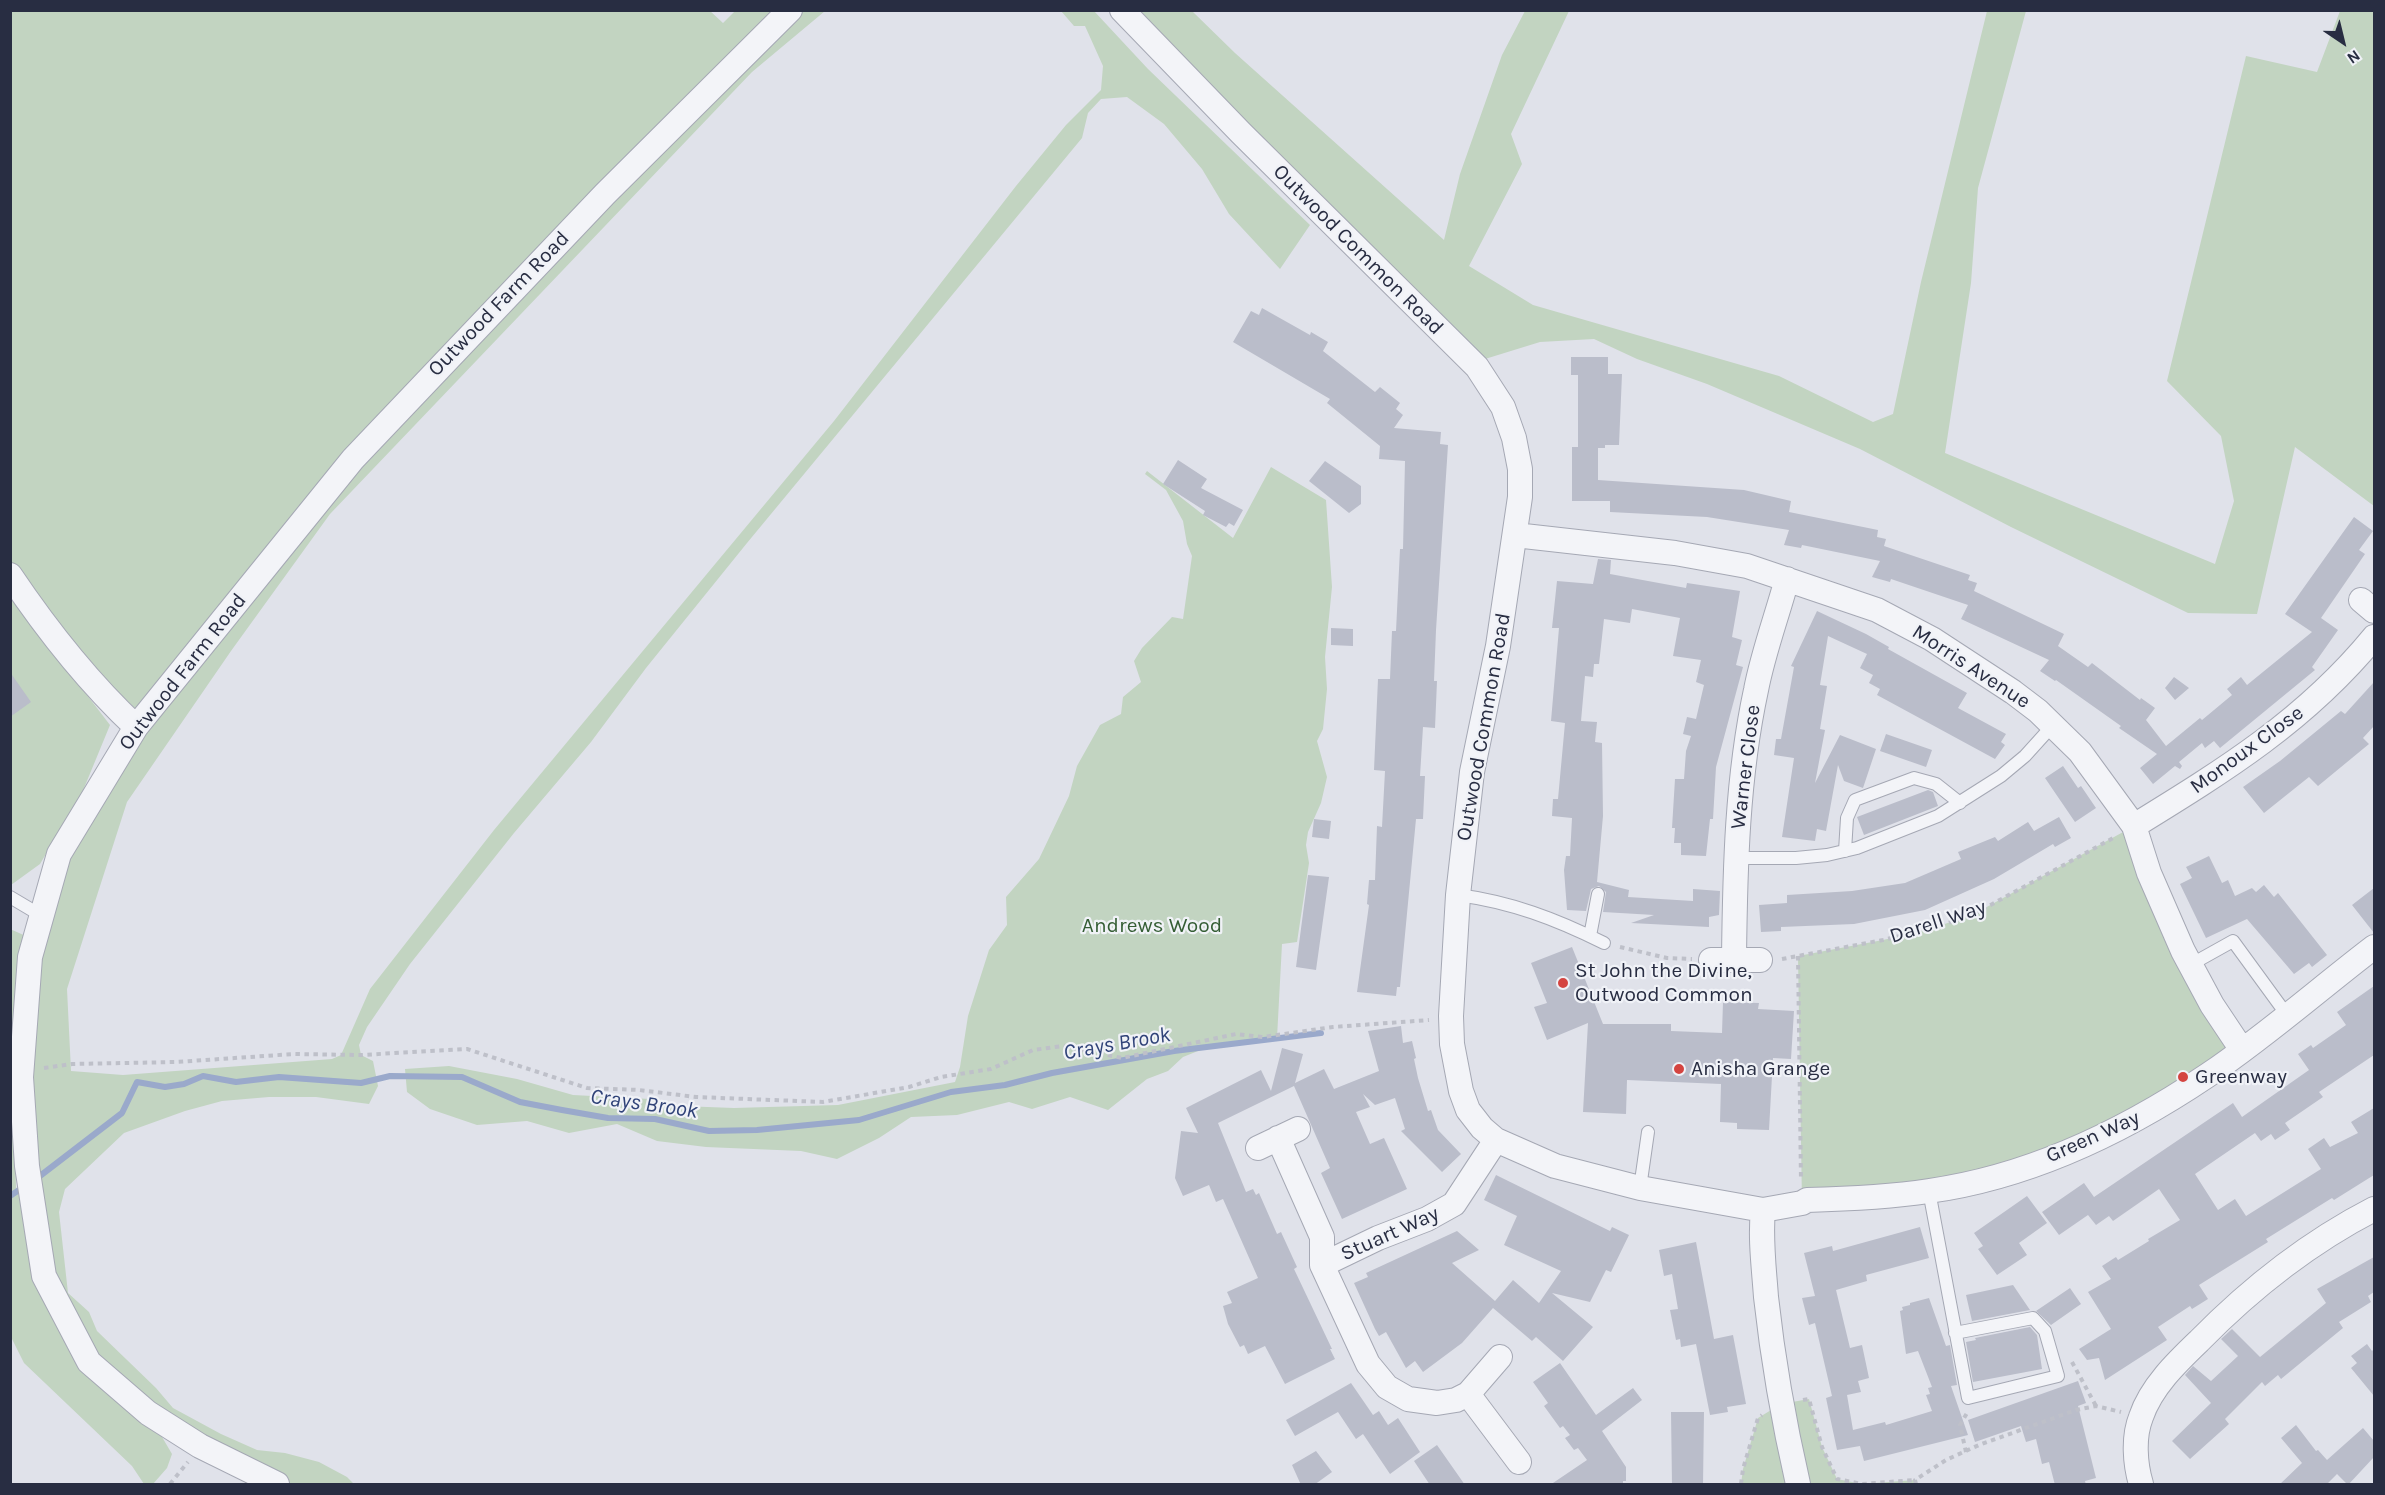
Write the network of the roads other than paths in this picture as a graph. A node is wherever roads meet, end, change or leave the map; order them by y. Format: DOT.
graph roads {
  1 [pos="790,10"];
  2 [pos="1122,10"];
  3 [pos="1515,535"];
  4 [pos="10,575"];
  5 [pos="1787,579"];
  6 [pos="2374,637"];
  7 [pos="2053,725"];
  8 [pos="136,727"];
  9 [pos="1960,803"];
  10 [pos="2134,826"];
  11 [pos="1845,851"];
  12 [pos="1737,858"];
  13 [pos="1598,894"];
  14 [pos="1458,895"];
  15 [pos="10,897"];
  16 [pos="42,916"];
  17 [pos="1590,936"];
  18 [pos="1604,943"];
  19 [pos="2374,947"];
  20 [pos="1760,960"];
  21 [pos="2190,964"];
  22 [pos="2287,1015"];
  23 [pos="2242,1050"];
  24 [pos="1648,1132"];
  25 [pos="1278,1139"];
  26 [pos="1496,1140"];
  27 [pos="1640,1188"];
  28 [pos="1929,1191"];
  29 [pos="2374,1209"];
  30 [pos="1763,1210"];
  31 [pos="1322,1265"];
  32 [pos="1955,1333"];
  33 [pos="1500,1357"];
  34 [pos="1468,1394"];
  35 [pos="1519,1462"];
  36 [pos="264,1482"];
  37 [pos="1798,1485"];
  38 [pos="2141,1485"];
  1 -- 8 [label="street, Outwood Farm Road"];
  2 -- 3 [label="street, Outwood Common Road"];
  3 -- 5 [label="street, Morris Avenue"];
  3 -- 14 [label="street, Outwood Common Road"];
  4 -- 8 [label="street"];
  5 -- 7 [label="street, Morris Avenue"];
  5 -- 12 [label="street, Warner Close"];
  6 -- 10 [label="street, Monoux Close"];
  7 -- 9 [label="lane"];
  7 -- 10 [label="street, Morris Avenue"];
  8 -- 16 [label="street, Outwood Farm Road"];
  9 -- 11 [label="lane"];
  9 -- 11 [label="lane"];
  10 -- 21 [label="street, Morris Avenue"];
  11 -- 12 [label="lane"];
  12 -- 20 [label="street, Warner Close"];
  13 -- 17 [label="lane"];
  14 -- 17 [label="lane"];
  14 -- 26 [label="street, Outwood Common Road"];
  15 -- 16 [label="lane"];
  16 -- 36 [label="street, Outwood Farm Road"];
  17 -- 18 [label="lane"];
  19 -- 22 [label="street, Green Way"];
  21 -- 22 [label="lane"];
  21 -- 23 [label="street, Morris Avenue"];
  22 -- 23 [label="street, Green Way"];
  23 -- 28 [label="street, Green Way"];
  24 -- 27 [label="lane"];
  25 -- 31 [label="street"];
  26 -- 27 [label="street, Outwood Common Road"];
  26 -- 31 [label="street, Stuart Way"];
  27 -- 30 [label="street, Outwood Common Road"];
  28 -- 30 [label="street, Green Way"];
  28 -- 32 [label="lane"];
  29 -- 38 [label="street"];
  30 -- 37 [label="street"];
  31 -- 34 [label="street"];
  32 -- 32 [label="lane"];
  33 -- 34 [label="street"];
  34 -- 35 [label="street"];
}
